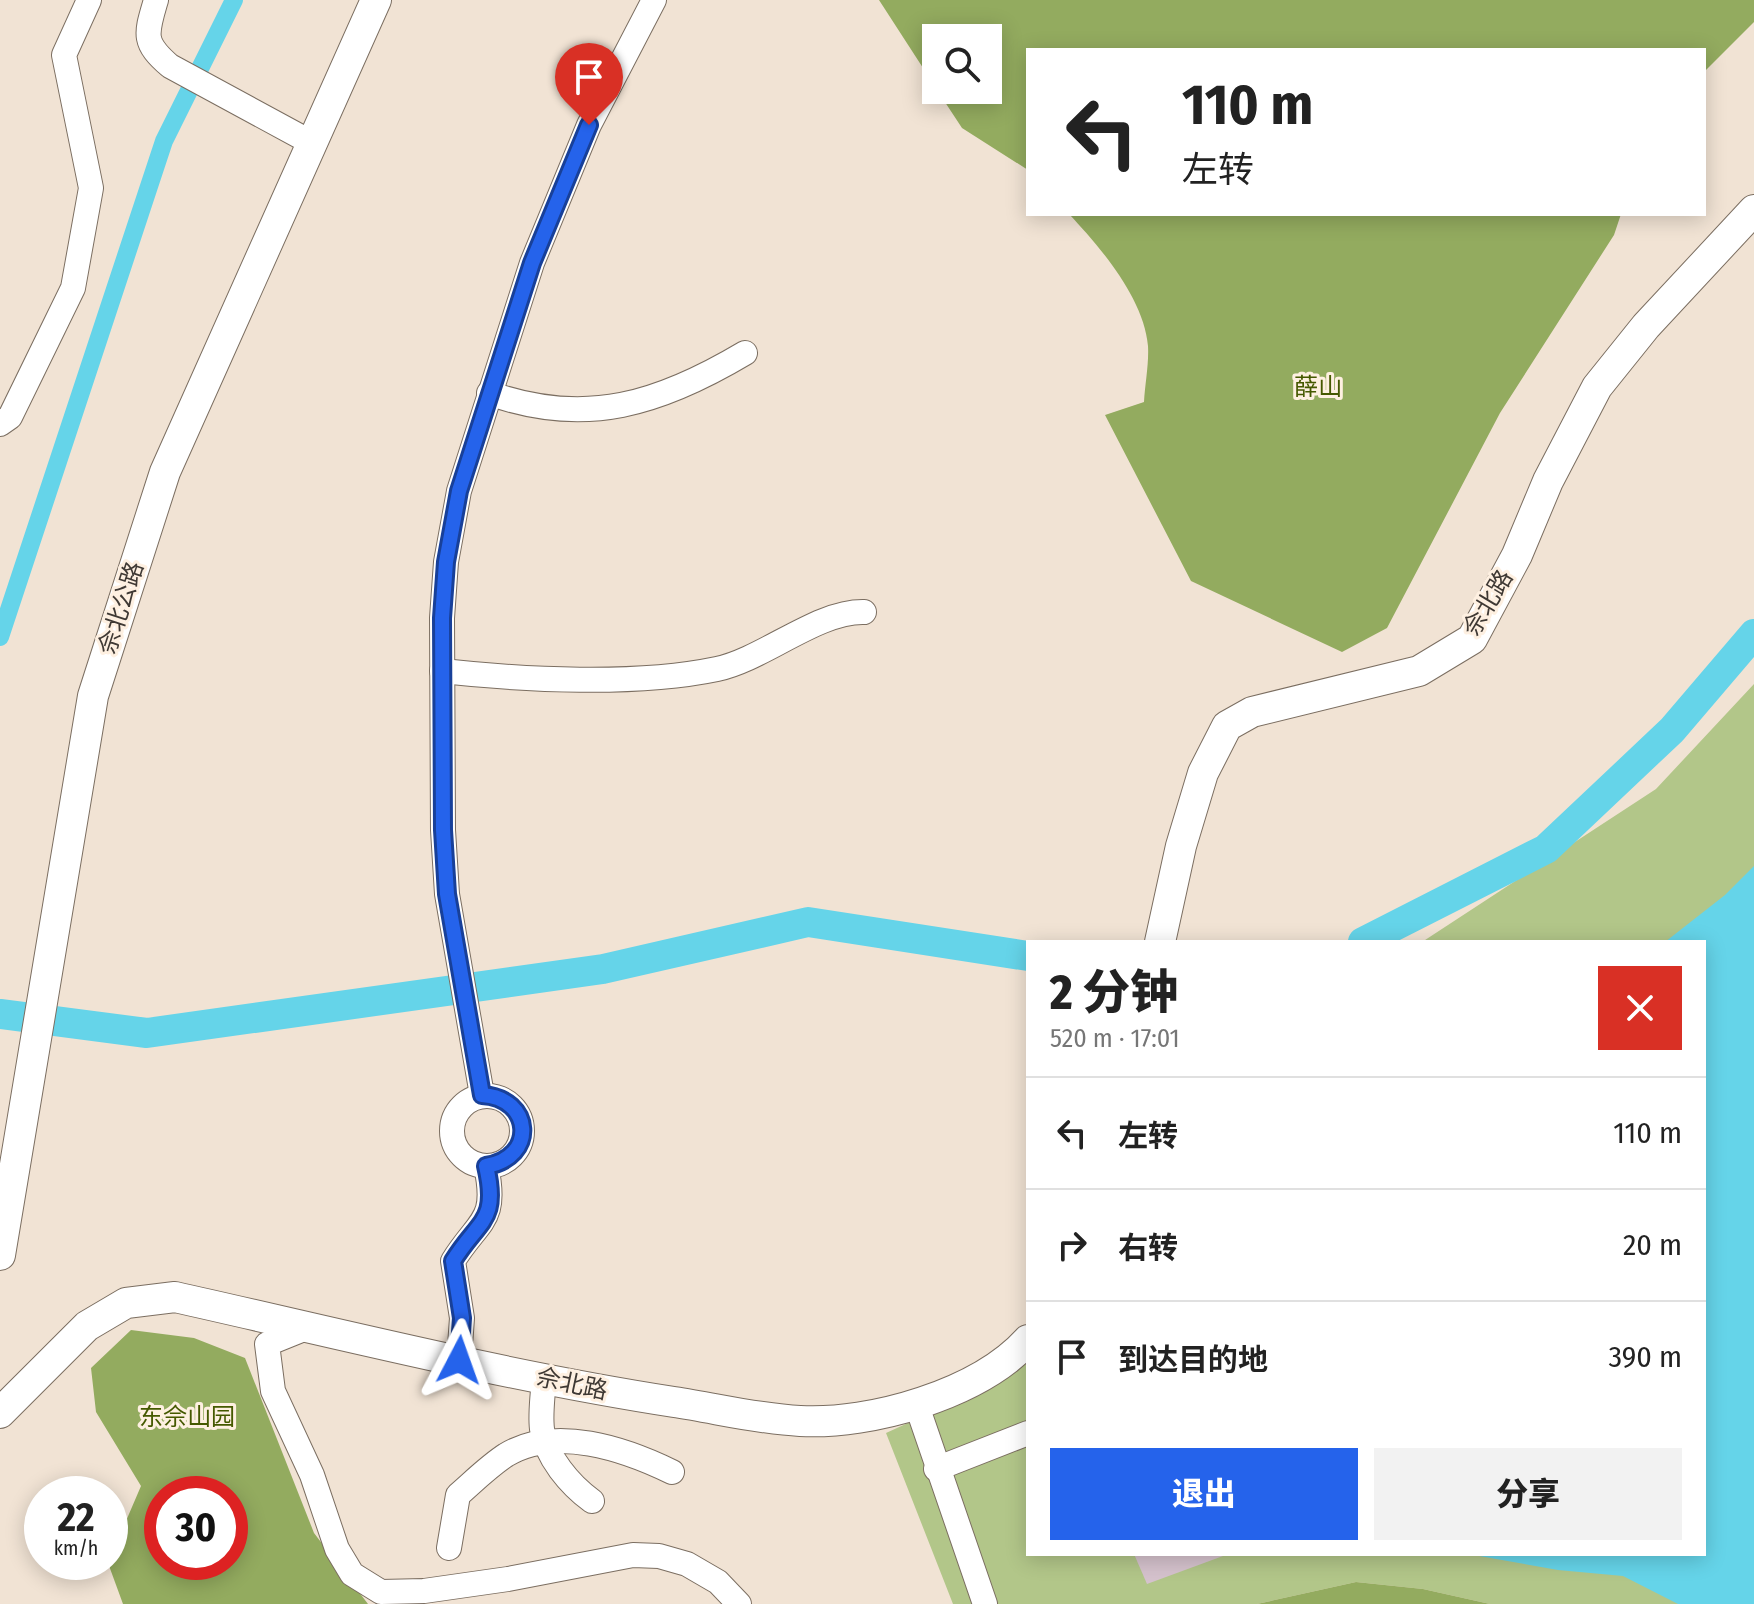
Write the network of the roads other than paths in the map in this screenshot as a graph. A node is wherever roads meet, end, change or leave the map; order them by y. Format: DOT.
graph roads {
  1 [pos="89,0"];
  2 [pos="156,0"];
  3 [pos="376,0"];
  4 [pos="654,0"];
  5 [pos="312,143"];
  6 [pos="1754,210"];
  7 [pos="745,353"];
  8 [pos="489,393"];
  9 [pos="0,424"];
  10 [pos="864,612"];
  11 [pos="442,671"];
  12 [pos="1162,932"];
  13 [pos="482,1095"];
  14 [pos="486,1166"];
  15 [pos="0,1255"];
  16 [pos="309,1327"];
  17 [pos="1026,1342"];
  18 [pos="459,1360"];
  19 [pos="544,1378"];
  20 [pos="916,1403"];
  21 [pos="0,1413"];
  22 [pos="1026,1434"];
  23 [pos="546,1440"];
  24 [pos="936,1469"];
  25 [pos="672,1472"];
  26 [pos="592,1501"];
  27 [pos="449,1548"];
  28 [pos="739,1604"];
  29 [pos="985,1604"];
  1 -- 9 [label="street"];
  2 -- 5 [label="street"];
  3 -- 5 [label="main road, 佘北公路"];
  4 -- 8 [label="street"];
  5 -- 15 [label="main road, 佘北公路"];
  6 -- 12 [label="main road, 佘北路"];
  7 -- 8 [label="street"];
  8 -- 11 [label="street"];
  10 -- 11 [label="street"];
  11 -- 13 [label="street"];
  13 -- 14 [label="street"];
  13 -- 14 [label="street"];
  14 -- 18 [label="street"];
  16 -- 18 [label="main road, 佘北路"];
  16 -- 21 [label="main road, 佘北路"];
  16 -- 28 [label="street"];
  17 -- 20 [label="main road, 佘北路"];
  18 -- 19 [label="main road, 佘北路"];
  19 -- 20 [label="main road, 佘北路"];
  19 -- 23 [label="street"];
  20 -- 24 [label="street"];
  22 -- 24 [label="street"];
  23 -- 25 [label="street"];
  23 -- 26 [label="street"];
  23 -- 27 [label="street"];
  24 -- 29 [label="street"];
}
